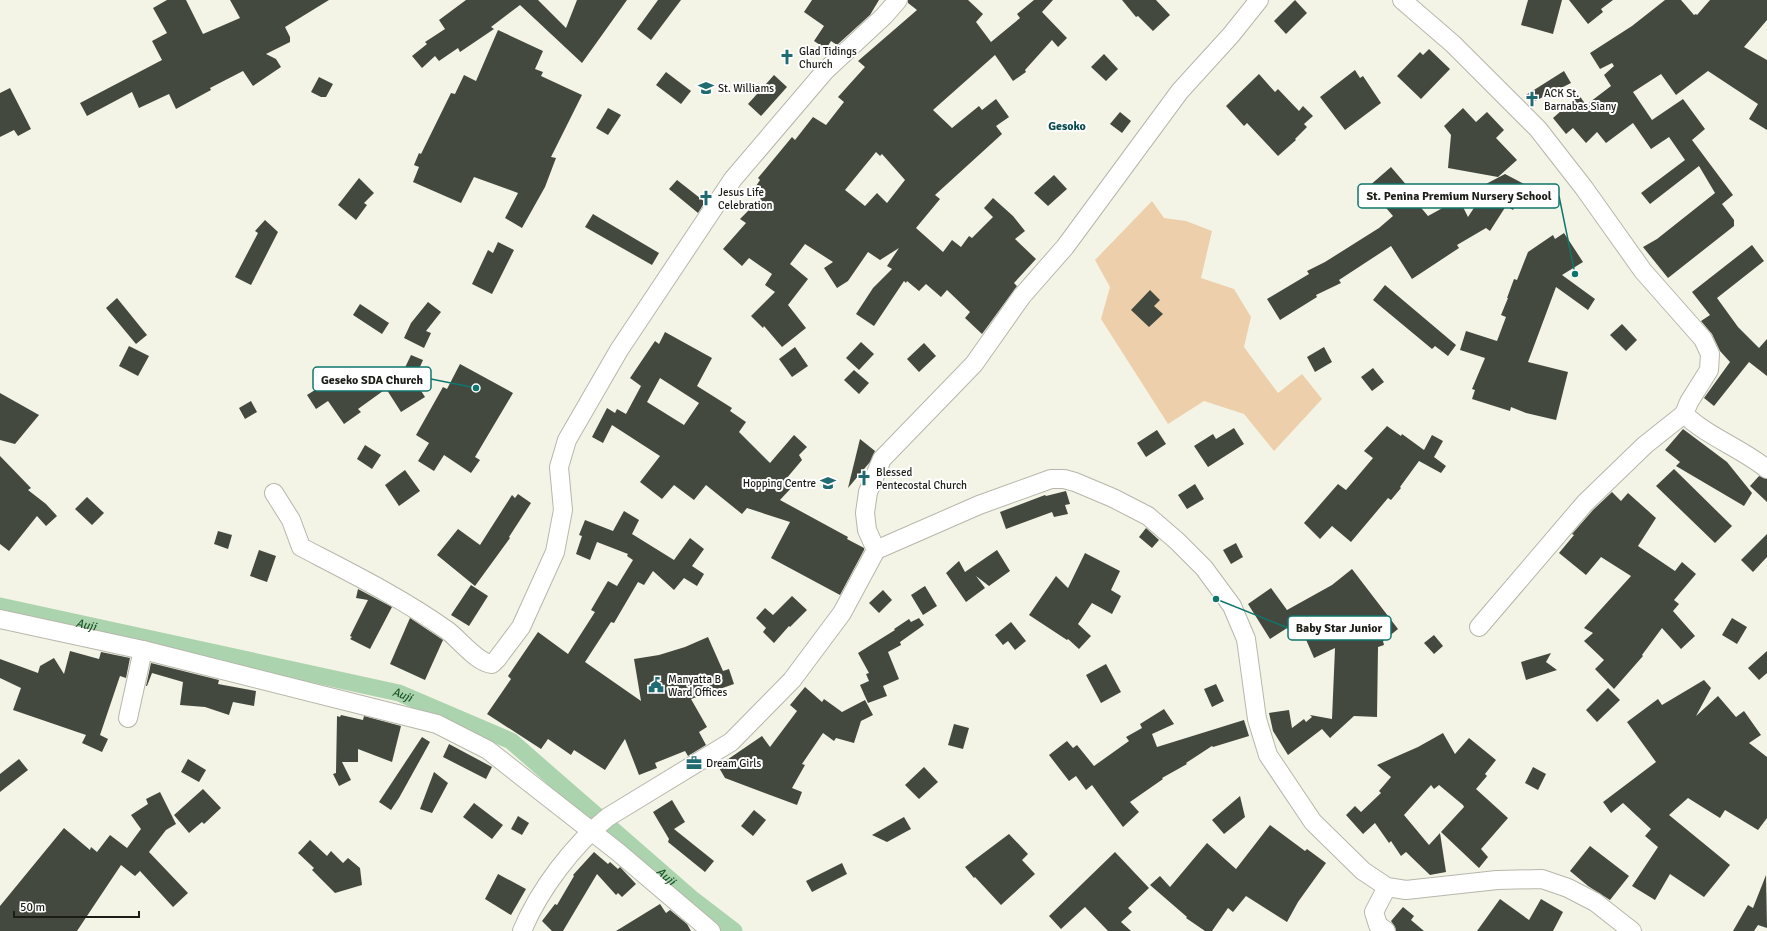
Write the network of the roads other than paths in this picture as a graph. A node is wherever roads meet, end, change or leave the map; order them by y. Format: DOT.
graph roads {
  1 [pos="898,0"];
  2 [pos="1259,0"];
  3 [pos="1402,0"];
  4 [pos="1684,414"];
  5 [pos="1767,469"];
  6 [pos="274,493"];
  7 [pos="876,550"];
  8 [pos="0,619"];
  9 [pos="1479,627"];
  10 [pos="143,650"];
  11 [pos="128,718"];
  12 [pos="592,830"];
  13 [pos="1387,887"];
  14 [pos="522,931"];
  15 [pos="711,931"];
  16 [pos="1386,931"];
  17 [pos="1632,931"];
  1 -- 6 [label="street"];
  2 -- 7 [label="street"];
  3 -- 4 [label="street"];
  4 -- 5 [label="street"];
  4 -- 9 [label="street"];
  7 -- 12 [label="street"];
  7 -- 13 [label="street"];
  8 -- 10 [label="street"];
  10 -- 11 [label="street"];
  10 -- 12 [label="street"];
  12 -- 14 [label="street"];
  12 -- 15 [label="street"];
  13 -- 16 [label="street"];
  13 -- 17 [label="street"];
}
